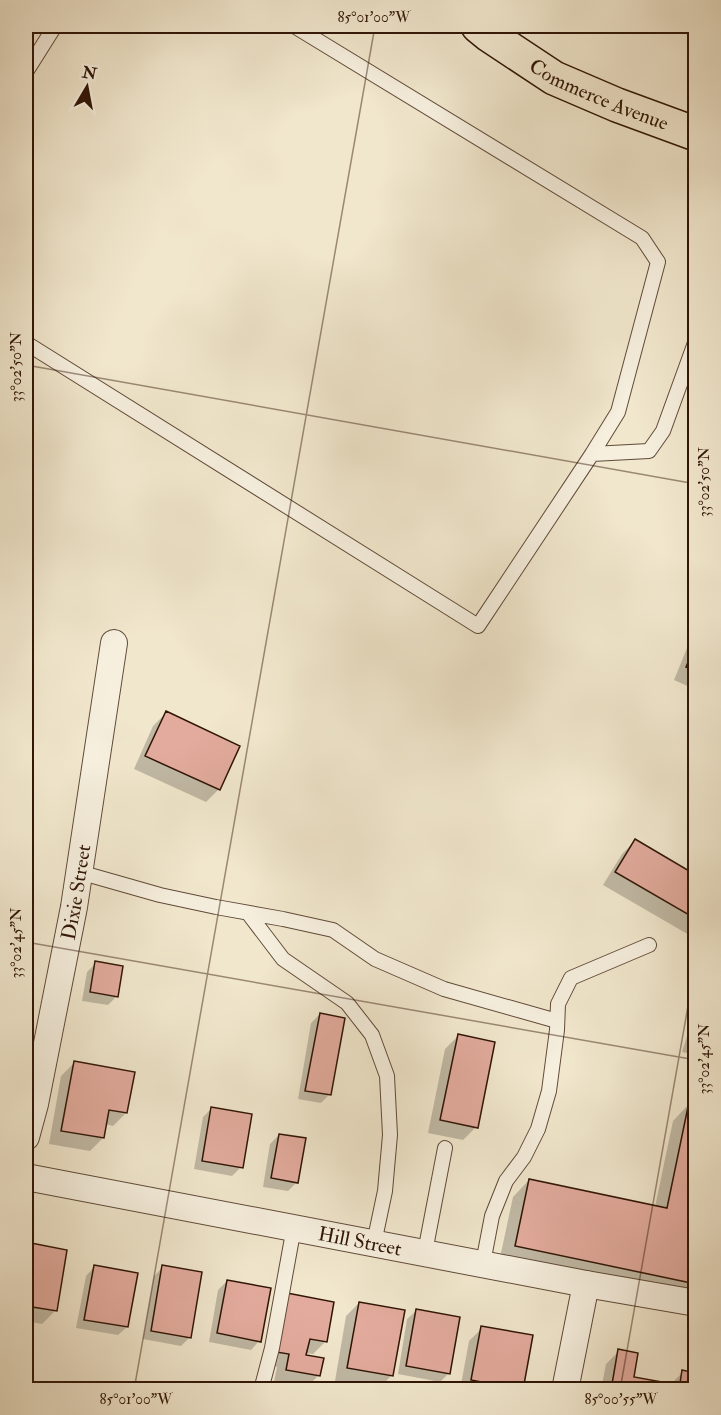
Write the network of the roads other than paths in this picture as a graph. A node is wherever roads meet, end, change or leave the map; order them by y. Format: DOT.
graph roads {
  1 [pos="55,26"];
  2 [pos="294,26"];
  3 [pos="478,26"];
  4 [pos="26,72"];
  5 [pos="696,134"];
  6 [pos="696,340"];
  7 [pos="26,343"];
  8 [pos="592,454"];
  9 [pos="114,643"];
  10 [pos="79,872"];
  11 [pos="248,913"];
  12 [pos="648,945"];
  13 [pos="558,1021"];
  14 [pos="26,1137"];
  15 [pos="445,1148"];
  16 [pos="26,1177"];
  17 [pos="294,1227"];
  18 [pos="374,1243"];
  19 [pos="425,1252"];
  20 [pos="483,1263"];
  21 [pos="586,1284"];
  22 [pos="696,1303"];
  23 [pos="261,1389"];
  24 [pos="565,1389"];
  1 -- 4 [label="lane"];
  2 -- 8 [label="lane"];
  3 -- 5 [label="main road, Commerce Avenue"];
  6 -- 8 [label="lane"];
  7 -- 8 [label="lane"];
  9 -- 10 [label="street, Dixie Street"];
  10 -- 11 [label="lane"];
  10 -- 14 [label="street, Dixie Street"];
  11 -- 13 [label="lane"];
  11 -- 18 [label="lane"];
  12 -- 13 [label="lane"];
  13 -- 20 [label="lane"];
  15 -- 19 [label="lane"];
  16 -- 17 [label="street, Hill Street"];
  17 -- 18 [label="street, Hill Street"];
  17 -- 23 [label="lane"];
  18 -- 19 [label="street, Hill Street"];
  19 -- 20 [label="street, Hill Street"];
  20 -- 21 [label="street, Hill Street"];
  21 -- 22 [label="street, Hill Street"];
  21 -- 24 [label="street"];
}
